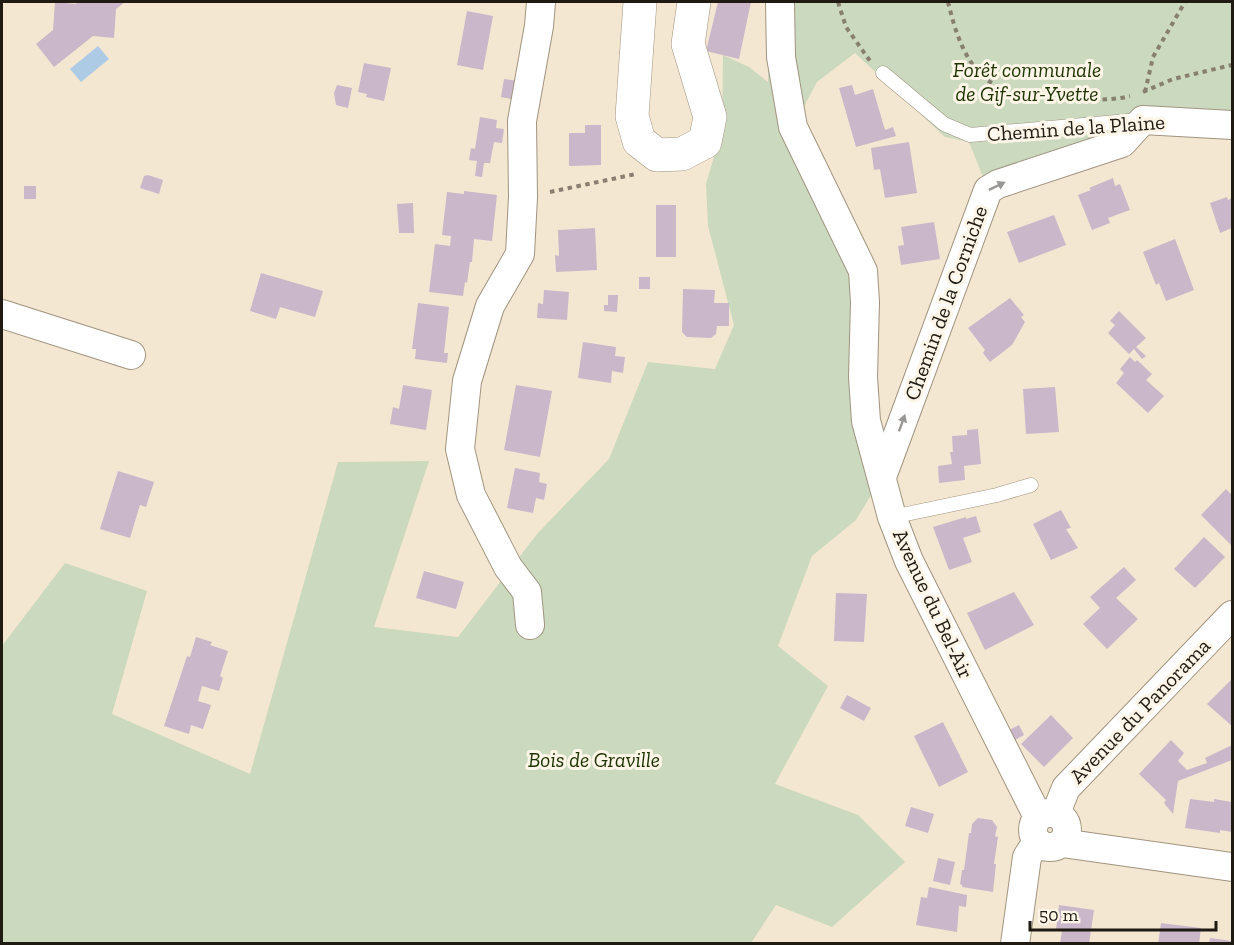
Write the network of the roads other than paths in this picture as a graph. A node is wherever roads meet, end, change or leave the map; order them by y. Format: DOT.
graph roads {
  1 [pos="541,2"];
  2 [pos="640,2"];
  3 [pos="694,2"];
  4 [pos="780,2"];
  5 [pos="884,73"];
  6 [pos="1143,120"];
  7 [pos="1233,125"];
  8 [pos="2,314"];
  9 [pos="131,355"];
  10 [pos="882,477"];
  11 [pos="1031,485"];
  12 [pos="892,517"];
  13 [pos="1233,615"];
  14 [pos="530,625"];
  15 [pos="1048,829"];
  16 [pos="1233,867"];
  17 [pos="1015,944"];
  1 -- 14 [label="street"];
  2 -- 3 [label="street"];
  4 -- 10 [label="street, Avenue du Bel-Air"];
  5 -- 6 [label="lane, Chemin de la Plaine"];
  6 -- 7 [label="street, Chemin de la Plaine"];
  10 -- 6 [label="street, Chemin de la Corniche, one-way"];
  8 -- 9 [label="street"];
  10 -- 12 [label="street, Avenue du Bel-Air"];
  11 -- 12 [label="lane"];
  12 -- 15 [label="street, Avenue du Bel-Air"];
  13 -- 15 [label="street, Avenue du Panorama"];
  15 -- 16 [label="street"];
  15 -- 17 [label="street, Avenue du Panorama"];
}
